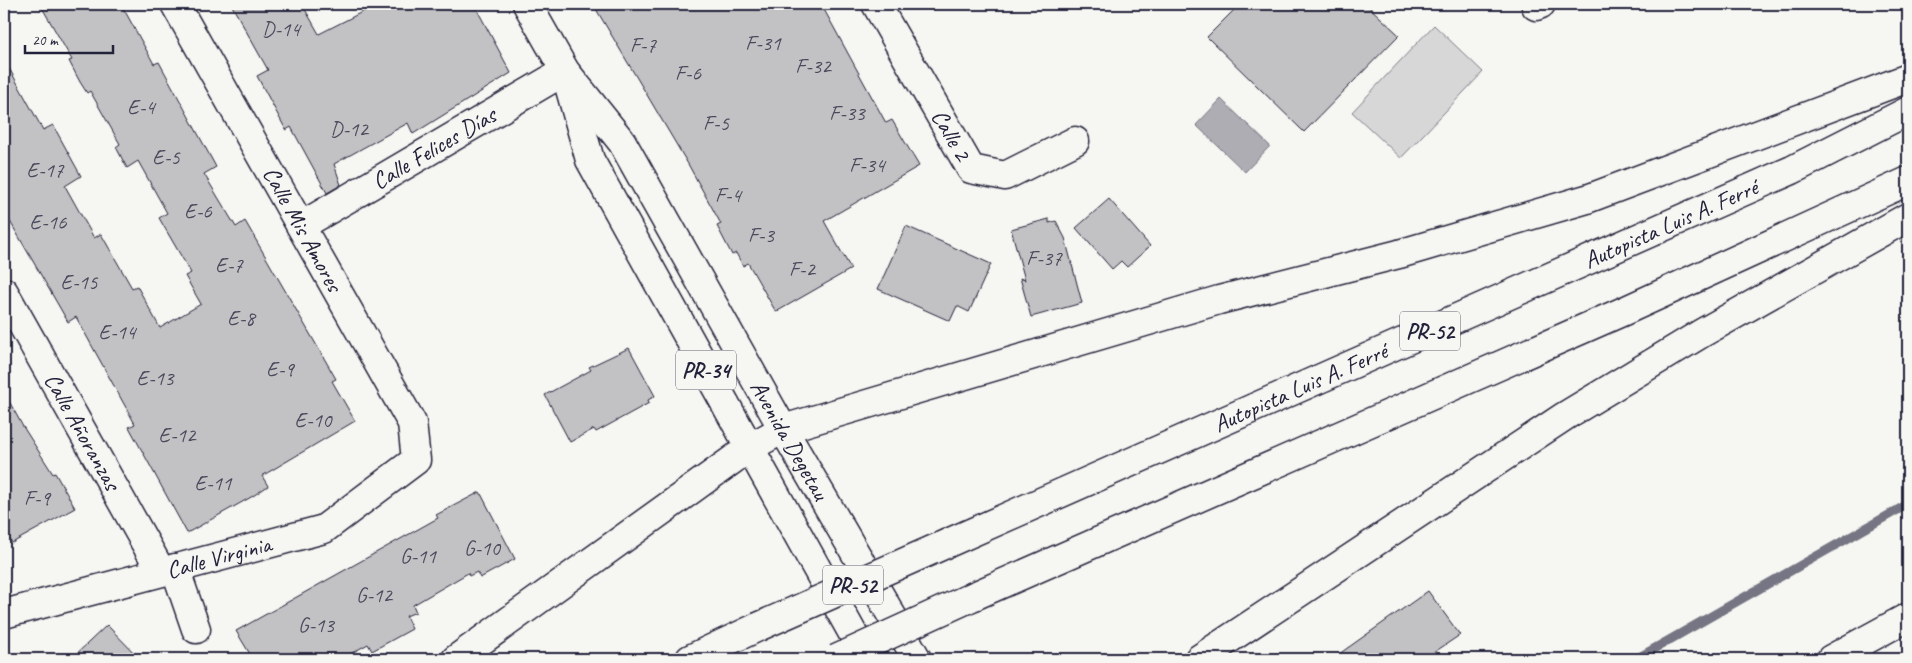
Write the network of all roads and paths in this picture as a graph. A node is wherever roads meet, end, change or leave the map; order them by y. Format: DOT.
graph roads {
  1 [pos="176,4"];
  2 [pos="527,4"];
  3 [pos="876,4"];
  4 [pos="565,71"];
  5 [pos="1908,78"];
  6 [pos="1908,111"];
  7 [pos="1075,141"];
  8 [pos="1908,181"];
  9 [pos="1908,217"];
  10 [pos="301,226"];
  11 [pos="4,292"];
  12 [pos="783,429"];
  13 [pos="749,448"];
  14 [pos="416,460"];
  15 [pos="168,570"];
  16 [pos="4,614"];
  17 [pos="1908,617"];
  18 [pos="196,629"];
  19 [pos="1864,651"];
  20 [pos="456,659"];
  21 [pos="690,659"];
  22 [pos="836,659"];
  23 [pos="867,659"];
  24 [pos="916,659"];
  25 [pos="1199,659"];
  26 [pos="1831,659"];
  1 -- 10 [label="main road, Calle Mis Amores"];
  2 -- 4 [label="main road, Avenida Degetau / PR-34"];
  3 -- 7 [label="main road, Calle 2"];
  4 -- 10 [label="main road, Calle Felices Días"];
  4 -- 12 [label="main road, Avenida Degetau / PR-34"];
  4 -- 13 [label="main road, Avenida Degetau / PR-34"];
  5 -- 12 [label="main road"];
  6 -- 21 [label="main road, Autopista Luis A. Ferré / PR-52, bridge"];
  8 -- 22 [label="main road, PR-52, bridge"];
  9 -- 25 [label="main road"];
  10 -- 14 [label="main road, Calle Mis Amores"];
  11 -- 15 [label="main road, Calle Añoranzas"];
  12 -- 13 [label="main road"];
  12 -- 24 [label="main road, Avenida Degetau / PR-34"];
  13 -- 20 [label="main road"];
  13 -- 23 [label="main road, Avenida Degetau / PR-34"];
  14 -- 15 [label="main road, Calle Virginia"];
  15 -- 16 [label="main road, Calle Virginia"];
  15 -- 18 [label="main road, Calle Añoranzas"];
  17 -- 19 [label="main road"];
  19 -- 26 [label="main road"];
}
